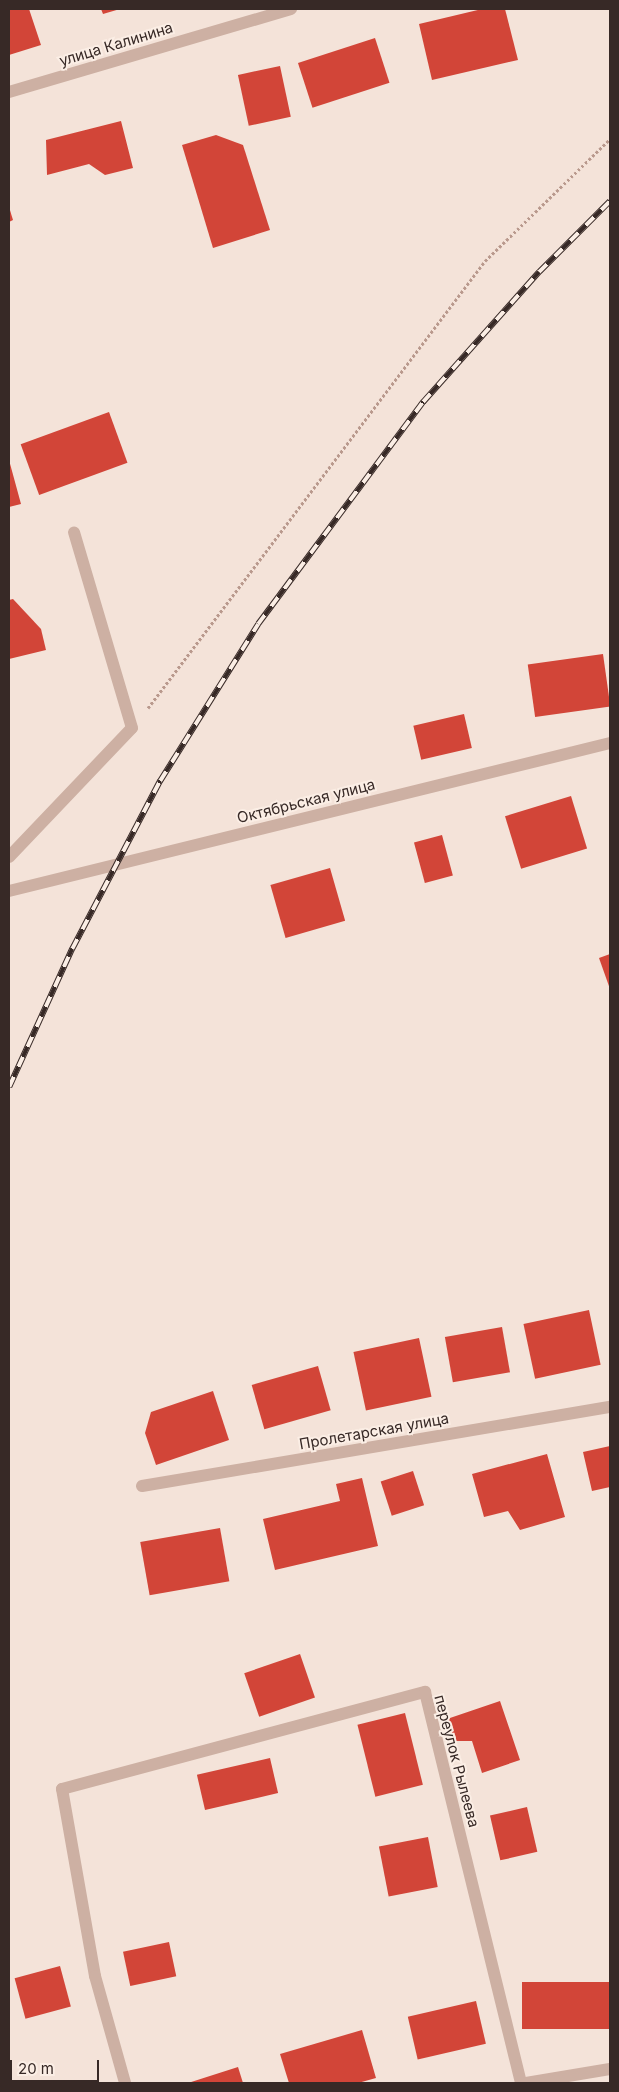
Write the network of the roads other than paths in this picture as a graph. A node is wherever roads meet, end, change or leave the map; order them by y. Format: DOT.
graph roads {
  1 [pos="291,9"];
  2 [pos="9,92"];
  3 [pos="74,532"];
  4 [pos="610,743"];
  5 [pos="9,857"];
  6 [pos="9,890"];
  7 [pos="610,1407"];
  8 [pos="142,1486"];
  9 [pos="610,2069"];
  10 [pos="125,2083"];
  11 [pos="521,2083"];
  12 [pos="526,2083"];
  1 -- 2 [label="street, улица Калинина"];
  3 -- 5 [label="street"];
  4 -- 6 [label="street, Октябрьская улица"];
  7 -- 8 [label="street, Пролетарская улица"];
  9 -- 12 [label="street"];
  10 -- 11 [label="street, переулок Рылеева"];
}
